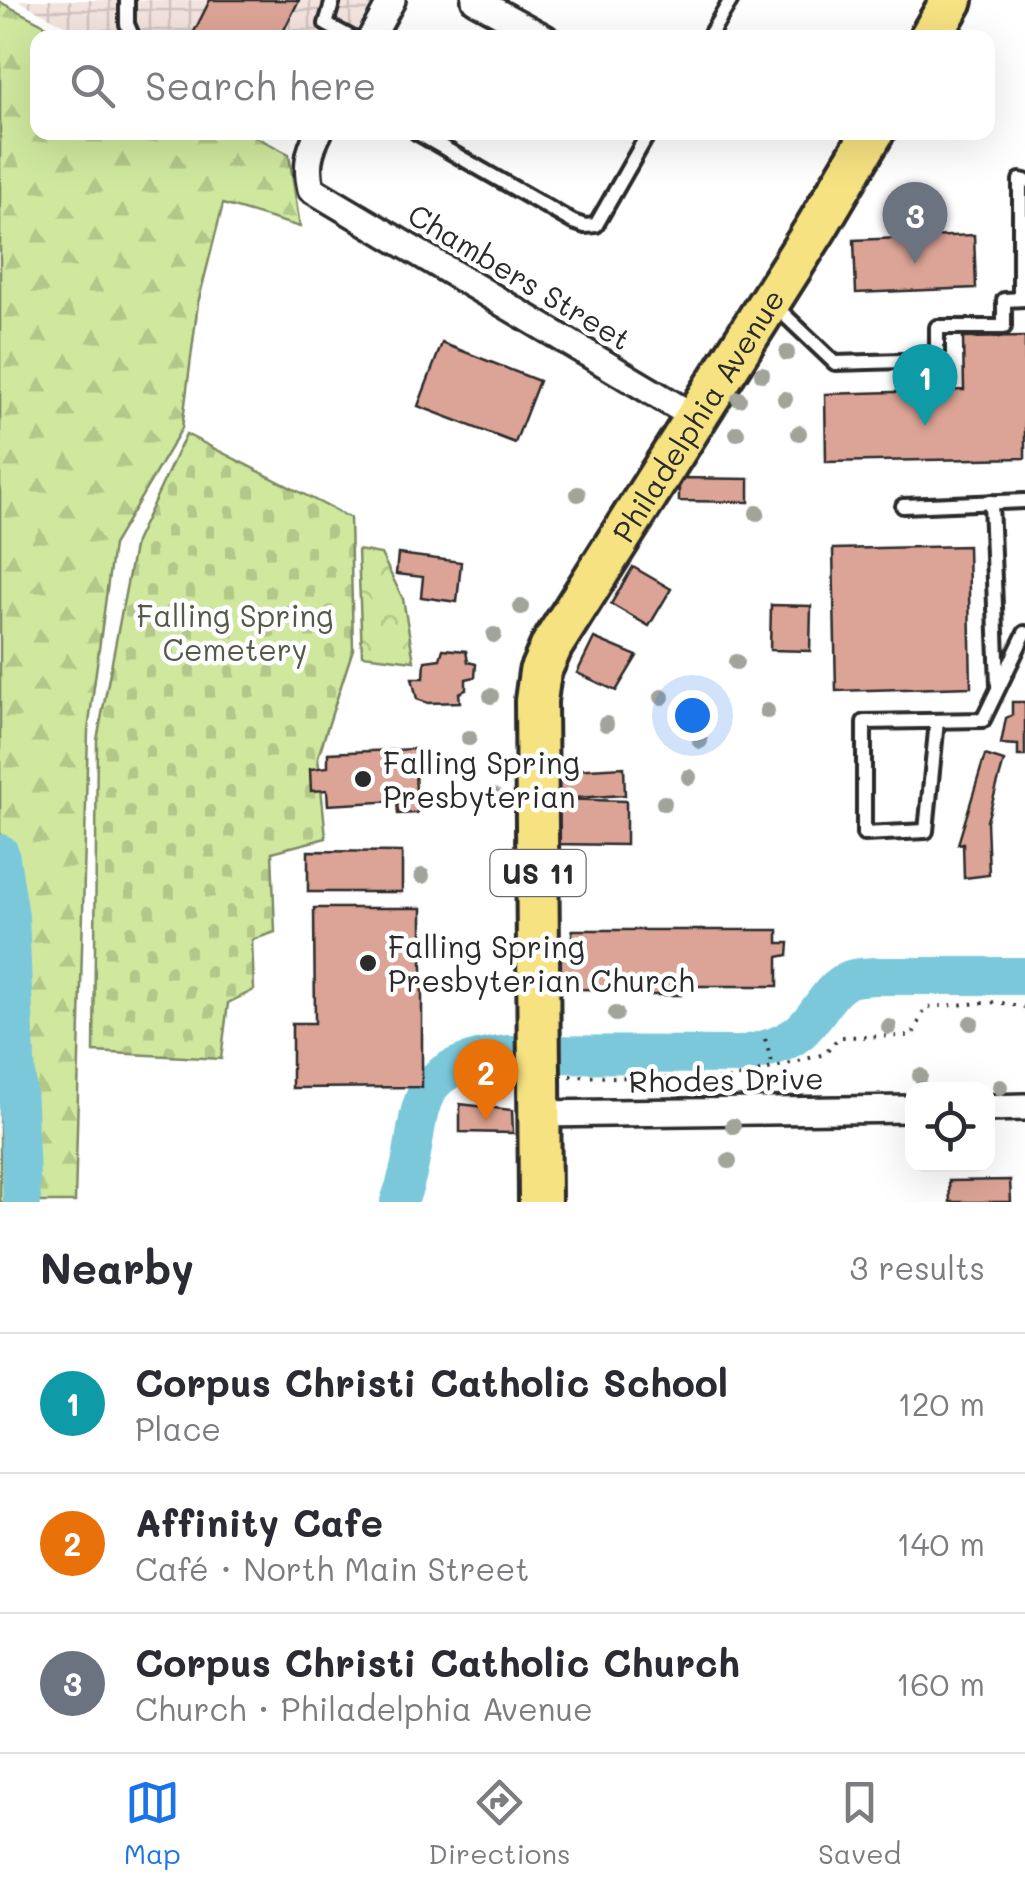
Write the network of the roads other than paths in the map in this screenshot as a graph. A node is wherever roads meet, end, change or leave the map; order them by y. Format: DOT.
graph roads {
  1 [pos="127,0"];
  2 [pos="333,0"];
  3 [pos="392,0"];
  4 [pos="475,0"];
  5 [pos="731,0"];
  6 [pos="952,0"];
  7 [pos="129,30"];
  8 [pos="323,30"];
  9 [pos="375,30"];
  10 [pos="530,30"];
  11 [pos="713,30"];
  12 [pos="935,30"];
  13 [pos="315,140"];
  14 [pos="430,140"];
  15 [pos="645,140"];
  16 [pos="869,140"];
  17 [pos="1025,182"];
  18 [pos="1022,300"];
  19 [pos="770,302"];
  20 [pos="696,418"];
  21 [pos="1025,501"];
  22 [pos="991,502"];
  23 [pos="903,506"];
  24 [pos="1025,634"];
  25 [pos="998,689"];
  26 [pos="937,721"];
  27 [pos="1025,1107"];
  28 [pos="995,1108"];
  29 [pos="905,1109"];
  30 [pos="540,1114"];
  31 [pos="540,1202"];
  1 -- 7 [label="lane"];
  2 -- 8 [label="lane"];
  3 -- 9 [label="street"];
  4 -- 10 [label="street"];
  5 -- 11 [label="lane"];
  6 -- 12 [label="main road"];
  13 -- 20 [label="street, Chambers Street"];
  14 -- 15 [label="lane"];
  16 -- 19 [label="main road, Philadelphia Avenue / US 11"];
  17 -- 18 [label="lane"];
  18 -- 19 [label="lane"];
  19 -- 20 [label="main road, Philadelphia Avenue / US 11"];
  20 -- 30 [label="main road, Philadelphia Avenue / US 11"];
  21 -- 22 [label="lane"];
  22 -- 23 [label="lane"];
  22 -- 25 [label="lane"];
  24 -- 25 [label="lane"];
  25 -- 26 [label="lane"];
  26 -- 26 [label="lane"];
  27 -- 28 [label="street"];
  29 -- 30 [label="street, Rhodes Drive"];
  30 -- 31 [label="main road, US 11"];
}
